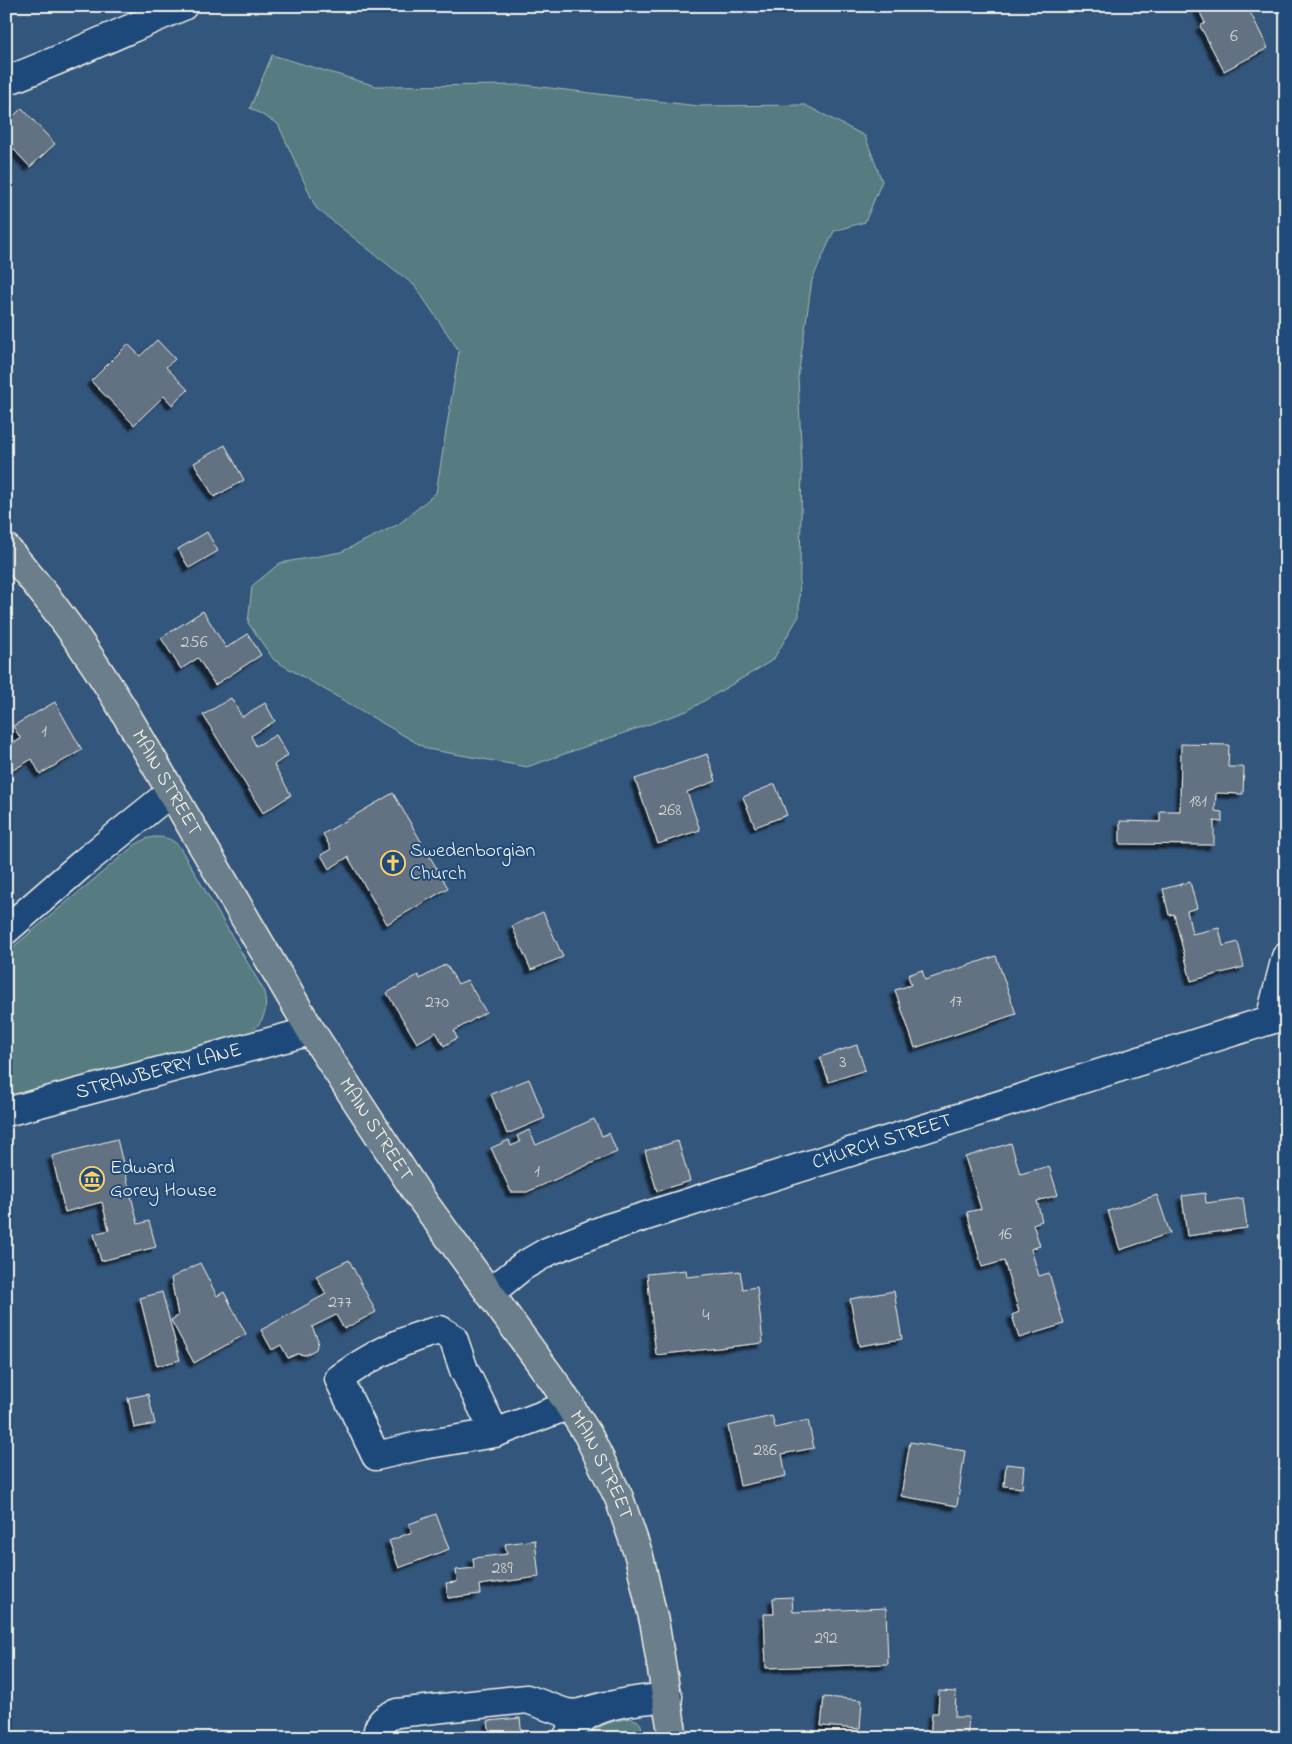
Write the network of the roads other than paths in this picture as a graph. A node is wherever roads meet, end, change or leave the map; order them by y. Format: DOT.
graph roads {
  1 [pos="183,6"];
  2 [pos="6,81"];
  3 [pos="6,548"];
  4 [pos="171,792"];
  5 [pos="6,930"];
  6 [pos="1286,958"];
  7 [pos="1278,1018"];
  8 [pos="311,1031"];
  9 [pos="6,1112"];
  10 [pos="491,1292"];
  11 [pos="570,1405"];
  12 [pos="495,1433"];
  13 [pos="668,1697"];
  14 [pos="606,1706"];
  15 [pos="377,1738"];
  16 [pos="567,1738"];
  17 [pos="673,1738"];
  1 -- 2 [label="street"];
  3 -- 4 [label="main road, MAIN STREET"];
  4 -- 5 [label="street"];
  4 -- 8 [label="main road, MAIN STREET"];
  6 -- 7 [label="street"];
  7 -- 10 [label="street, CHURCH STREET"];
  8 -- 9 [label="street, STRAWBERRY LANE"];
  8 -- 10 [label="main road, MAIN STREET"];
  10 -- 11 [label="main road, MAIN STREET"];
  11 -- 12 [label="street"];
  11 -- 13 [label="main road, MAIN STREET"];
  12 -- 12 [label="street"];
  13 -- 14 [label="street"];
  13 -- 17 [label="main road, MAIN STREET"];
  14 -- 15 [label="street"];
  14 -- 16 [label="street"];
}
